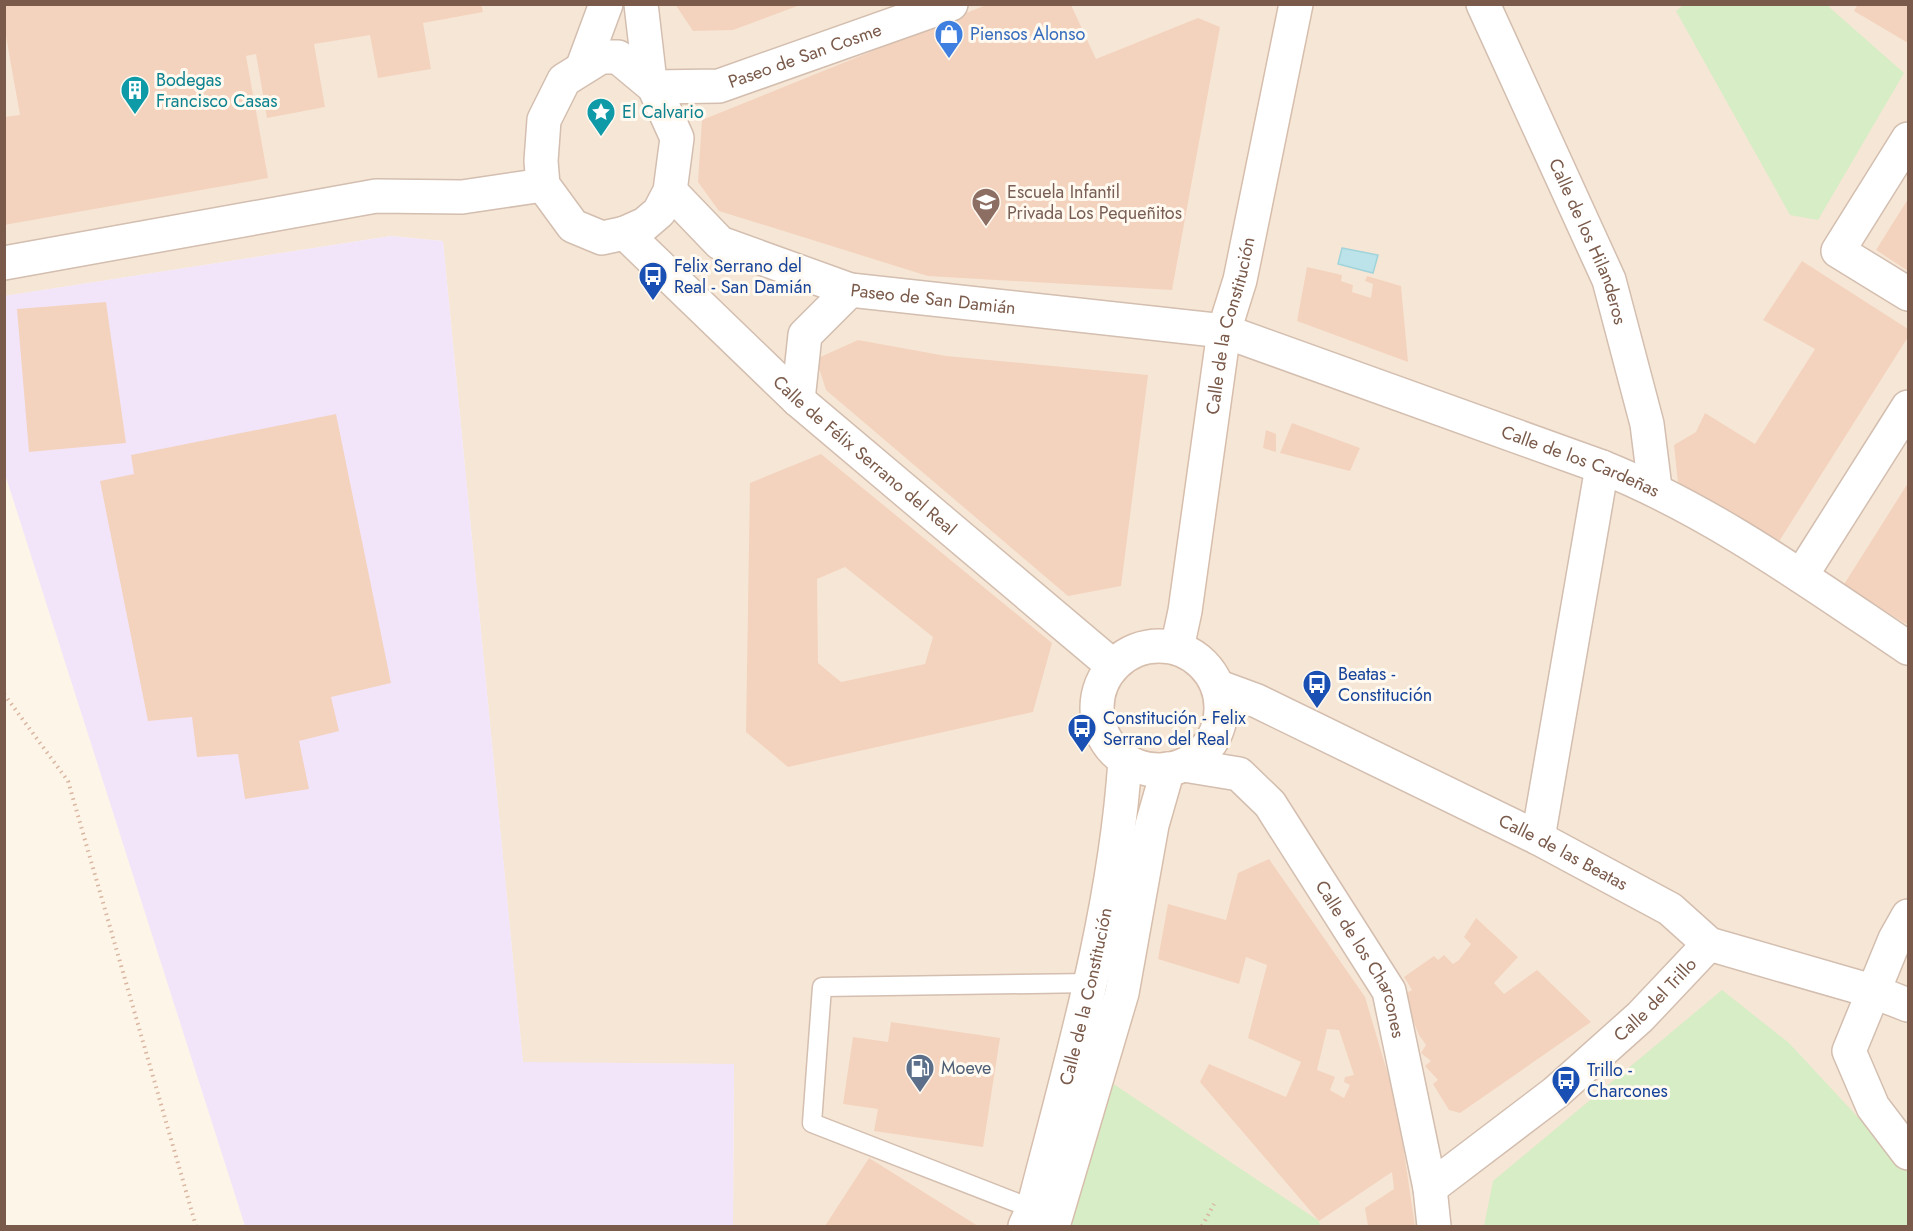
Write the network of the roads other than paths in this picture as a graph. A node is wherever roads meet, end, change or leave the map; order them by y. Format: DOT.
graph roads {
  1 [pos="606,4"];
  2 [pos="641,4"];
  3 [pos="951,4"];
  4 [pos="1296,4"];
  5 [pos="1484,4"];
  6 [pos="583,66"];
  7 [pos="652,84"];
  8 [pos="1908,139"];
  9 [pos="543,184"];
  10 [pos="670,191"];
  11 [pos="625,233"];
  12 [pos="4,263"];
  13 [pos="850,290"];
  14 [pos="1908,294"];
  15 [pos="1224,332"];
  16 [pos="798,400"];
  17 [pos="1908,407"];
  18 [pos="1602,467"];
  19 [pos="1655,488"];
  20 [pos="1801,576"];
  21 [pos="1176,648"];
  22 [pos="1908,648"];
  23 [pos="1113,666"];
  24 [pos="1219,687"];
  25 [pos="1125,760"];
  26 [pos="1176,767"];
  27 [pos="1538,838"];
  28 [pos="1908,916"];
  29 [pos="1709,944"];
  30 [pos="1092,983"];
  31 [pos="1872,991"];
  32 [pos="1908,1005"];
  33 [pos="1908,1153"];
  34 [pos="1430,1188"];
  35 [pos="1037,1221"];
  36 [pos="1434,1227"];
  1 -- 6 [label="street"];
  2 -- 7 [label="street"];
  3 -- 7 [label="street, Paseo de San Cosme"];
  4 -- 15 [label="street, Calle de la Constitución"];
  5 -- 19 [label="street, Calle de los Hilanderos"];
  6 -- 7 [label="street"];
  6 -- 9 [label="street"];
  7 -- 10 [label="street"];
  8 -- 14 [label="street"];
  9 -- 11 [label="street"];
  9 -- 12 [label="street"];
  10 -- 11 [label="street"];
  10 -- 13 [label="street, Paseo de San Damián"];
  11 -- 16 [label="street, Calle de Félix Serrano del Real"];
  13 -- 15 [label="street, Paseo de San Damián"];
  13 -- 16 [label="street"];
  15 -- 18 [label="street, Calle de los Cardeñas"];
  15 -- 21 [label="street, Calle de la Constitución"];
  16 -- 23 [label="street, Calle de Félix Serrano del Real"];
  17 -- 20 [label="street"];
  18 -- 19 [label="street, Calle de los Cardeñas"];
  18 -- 27 [label="street"];
  19 -- 20 [label="street, Calle de los Cardeñas"];
  20 -- 22 [label="street, Calle de los Cardeñas"];
  21 -- 23 [label="street"];
  21 -- 24 [label="street"];
  23 -- 25 [label="street"];
  24 -- 26 [label="street"];
  24 -- 27 [label="street, Calle de las Beatas"];
  25 -- 26 [label="street"];
  25 -- 30 [label="street, Calle de la Constitución"];
  26 -- 34 [label="street, Calle de los Charcones"];
  26 -- 35 [label="street, Calle de la Constitución"];
  27 -- 29 [label="street, Calle de las Beatas"];
  28 -- 31 [label="street"];
  29 -- 31 [label="street, Calle de las Beatas"];
  29 -- 34 [label="street, Calle del Trillo"];
  30 -- 35 [label="street, Calle de la Constitución"];
  30 -- 35 [label="lane"];
  31 -- 32 [label="street, Calle de las Beatas"];
  31 -- 33 [label="street"];
  34 -- 36 [label="street, Calle de los Charcones"];
}
